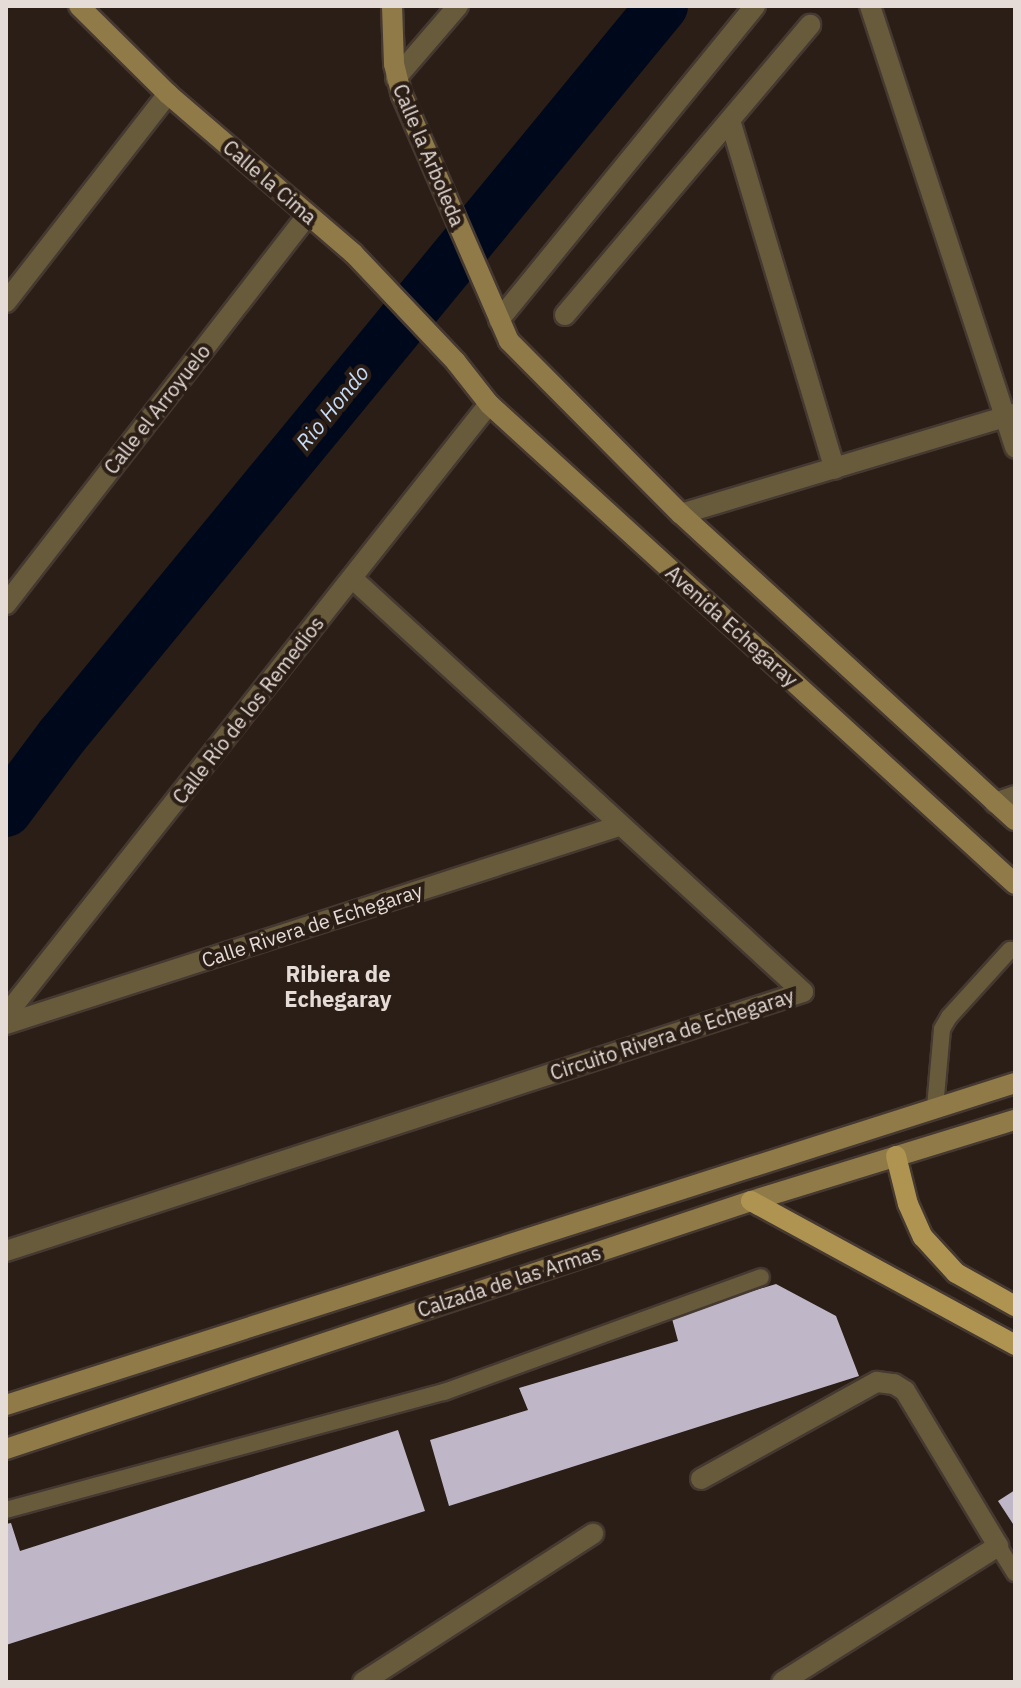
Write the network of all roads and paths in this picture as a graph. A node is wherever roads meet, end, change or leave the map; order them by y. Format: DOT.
graph roads {
  1 [pos="79,6"];
  2 [pos="392,6"];
  3 [pos="458,6"];
  4 [pos="755,6"];
  5 [pos="870,6"];
  6 [pos="810,25"];
  7 [pos="396,78"];
  8 [pos="168,94"];
  9 [pos="730,120"];
  10 [pos="308,215"];
  11 [pos="6,302"];
  12 [pos="565,315"];
  13 [pos="499,320"];
  14 [pos="456,362"];
  15 [pos="489,404"];
  16 [pos="1010,415"];
  17 [pos="1015,448"];
  18 [pos="835,469"];
  19 [pos="681,514"];
  20 [pos="352,578"];
  21 [pos="6,604"];
  22 [pos="1005,800"];
  23 [pos="1015,820"];
  24 [pos="619,826"];
  25 [pos="1015,884"];
  26 [pos="1010,950"];
  27 [pos="6,1015"];
  28 [pos="6,1024"];
  29 [pos="1015,1083"];
  30 [pos="935,1108"];
  31 [pos="1015,1120"];
  32 [pos="896,1156"];
  33 [pos="751,1201"];
  34 [pos="6,1251"];
  35 [pos="761,1277"];
  36 [pos="1015,1306"];
  37 [pos="1015,1345"];
  38 [pos="6,1405"];
  39 [pos="6,1449"];
  40 [pos="701,1479"];
  41 [pos="6,1510"];
  42 [pos="593,1534"];
  43 [pos="998,1546"];
  44 [pos="1015,1573"];
  45 [pos="363,1682"];
  46 [pos="782,1682"];
  1 -- 8 [label="main road, Calle la Cima"];
  2 -- 7 [label="main road, Calle la Arboleda"];
  3 -- 7 [label="street"];
  4 -- 13 [label="street"];
  5 -- 16 [label="street"];
  6 -- 9 [label="street"];
  7 -- 13 [label="main road, Calle la Arboleda"];
  8 -- 10 [label="main road, Calle la Cima"];
  8 -- 11 [label="street"];
  9 -- 12 [label="street"];
  9 -- 18 [label="street"];
  10 -- 14 [label="main road, Calle la Cima"];
  10 -- 21 [label="street, Calle el Arroyuelo"];
  13 -- 19 [label="main road"];
  14 -- 15 [label="main road, Avenida Echegaray"];
  15 -- 20 [label="street, Calle Río de los Remedios"];
  15 -- 25 [label="main road, Avenida Echegaray"];
  16 -- 17 [label="street"];
  16 -- 18 [label="street"];
  18 -- 19 [label="street"];
  19 -- 22 [label="main road"];
  20 -- 24 [label="street, Circuito Rivera de Echegaray"];
  20 -- 27 [label="street, Calle Río de los Remedios"];
  22 -- 23 [label="main road"];
  24 -- 28 [label="street, Calle Rivera de Echegaray"];
  24 -- 34 [label="street, Circuito Rivera de Echegaray"];
  26 -- 30 [label="lane"];
  29 -- 30 [label="main road, Calzada de las Armas"];
  30 -- 38 [label="main road, Calzada de las Armas"];
  31 -- 32 [label="main road, Calzada de las Armas"];
  32 -- 33 [label="main road, Calzada de las Armas"];
  32 -- 36 [label="main road"];
  33 -- 37 [label="main road"];
  33 -- 39 [label="main road, Calzada de las Armas"];
  35 -- 41 [label="lane"];
  40 -- 43 [label="street"];
  42 -- 45 [label="street"];
  43 -- 44 [label="lane"];
  43 -- 46 [label="street"];
}
